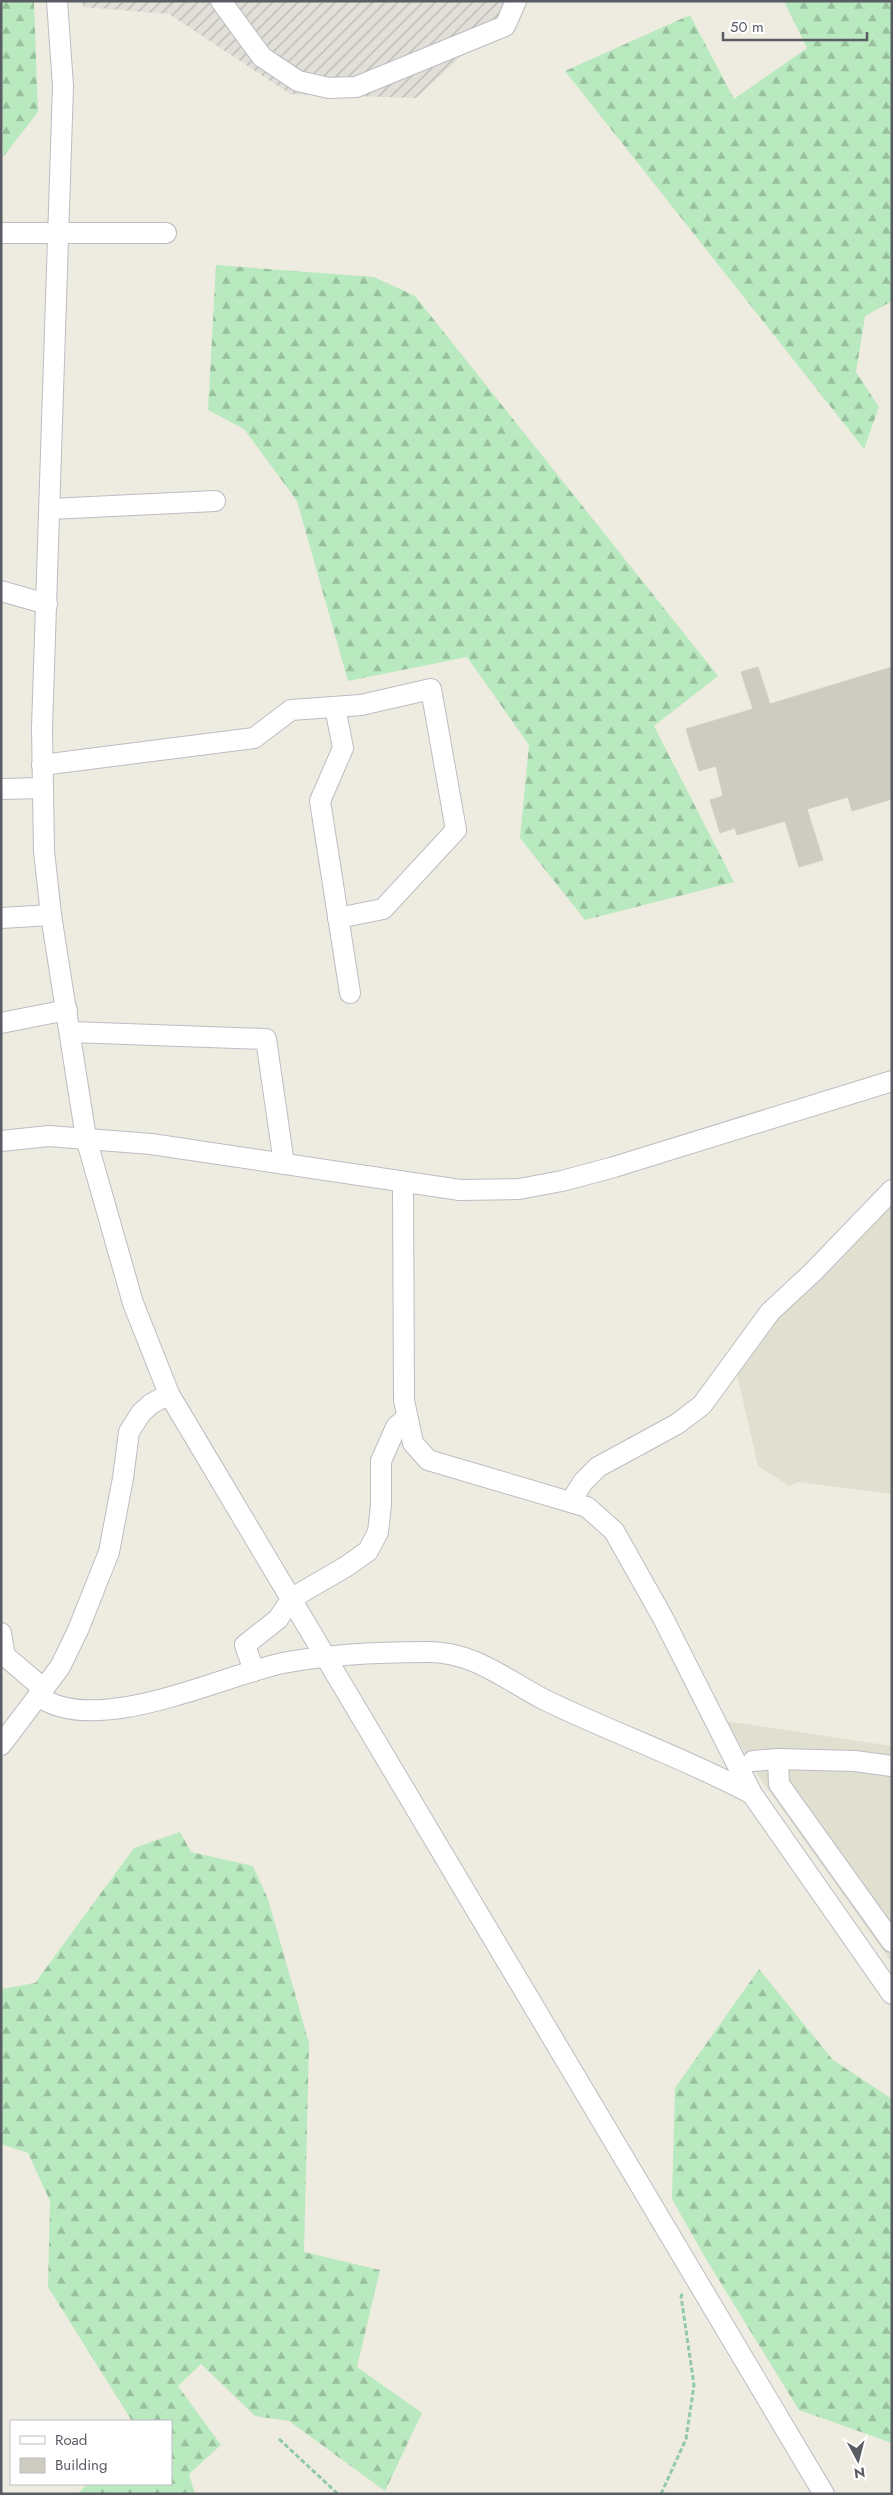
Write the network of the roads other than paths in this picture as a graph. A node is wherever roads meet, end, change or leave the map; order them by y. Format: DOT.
graph roads {
  1 [pos="58,1"];
  2 [pos="221,1"];
  3 [pos="516,1"];
  4 [pos="1,232"];
  5 [pos="59,232"];
  6 [pos="166,232"];
  7 [pos="215,501"];
  8 [pos="50,509"];
  9 [pos="1,591"];
  10 [pos="46,604"];
  11 [pos="335,707"];
  12 [pos="42,765"];
  13 [pos="42,788"];
  14 [pos="1,789"];
  15 [pos="51,915"];
  16 [pos="1,918"];
  17 [pos="338,918"];
  18 [pos="350,993"];
  19 [pos="67,1010"];
  20 [pos="1,1023"];
  21 [pos="70,1032"];
  22 [pos="892,1081"];
  23 [pos="86,1138"];
  24 [pos="1,1141"];
  25 [pos="284,1164"];
  26 [pos="403,1182"];
  27 [pos="892,1190"];
  28 [pos="169,1394"];
  29 [pos="406,1418"];
  30 [pos="570,1501"];
  31 [pos="292,1598"];
  32 [pos="1,1633"];
  33 [pos="326,1656"];
  34 [pos="254,1671"];
  35 [pos="41,1693"];
  36 [pos="1,1745"];
  37 [pos="778,1759"];
  38 [pos="752,1761"];
  39 [pos="892,1766"];
  40 [pos="752,1794"];
  41 [pos="892,1942"];
  42 [pos="892,1994"];
  43 [pos="824,2494"];
  1 -- 5 [label="street"];
  2 -- 3 [label="street"];
  4 -- 5 [label="street"];
  5 -- 6 [label="street"];
  5 -- 8 [label="street"];
  7 -- 8 [label="street"];
  8 -- 10 [label="street"];
  9 -- 10 [label="street"];
  10 -- 12 [label="street"];
  11 -- 12 [label="street"];
  11 -- 17 [label="street"];
  11 -- 17 [label="street"];
  12 -- 13 [label="street"];
  13 -- 14 [label="street"];
  13 -- 15 [label="street"];
  15 -- 16 [label="street"];
  15 -- 19 [label="street"];
  17 -- 18 [label="street"];
  19 -- 20 [label="street"];
  19 -- 21 [label="street"];
  21 -- 23 [label="street"];
  21 -- 25 [label="street"];
  22 -- 26 [label="street"];
  23 -- 24 [label="street"];
  23 -- 25 [label="street"];
  23 -- 28 [label="street"];
  25 -- 26 [label="street"];
  26 -- 29 [label="street"];
  27 -- 30 [label="street"];
  28 -- 31 [label="street"];
  28 -- 35 [label="street"];
  29 -- 30 [label="street"];
  29 -- 31 [label="street"];
  30 -- 40 [label="street"];
  31 -- 33 [label="street"];
  31 -- 34 [label="street"];
  32 -- 35 [label="street"];
  33 -- 34 [label="street"];
  33 -- 40 [label="street"];
  33 -- 43 [label="street"];
  34 -- 35 [label="street"];
  35 -- 36 [label="street"];
  37 -- 38 [label="street"];
  37 -- 39 [label="street"];
  37 -- 41 [label="street"];
  40 -- 42 [label="street"];
}
